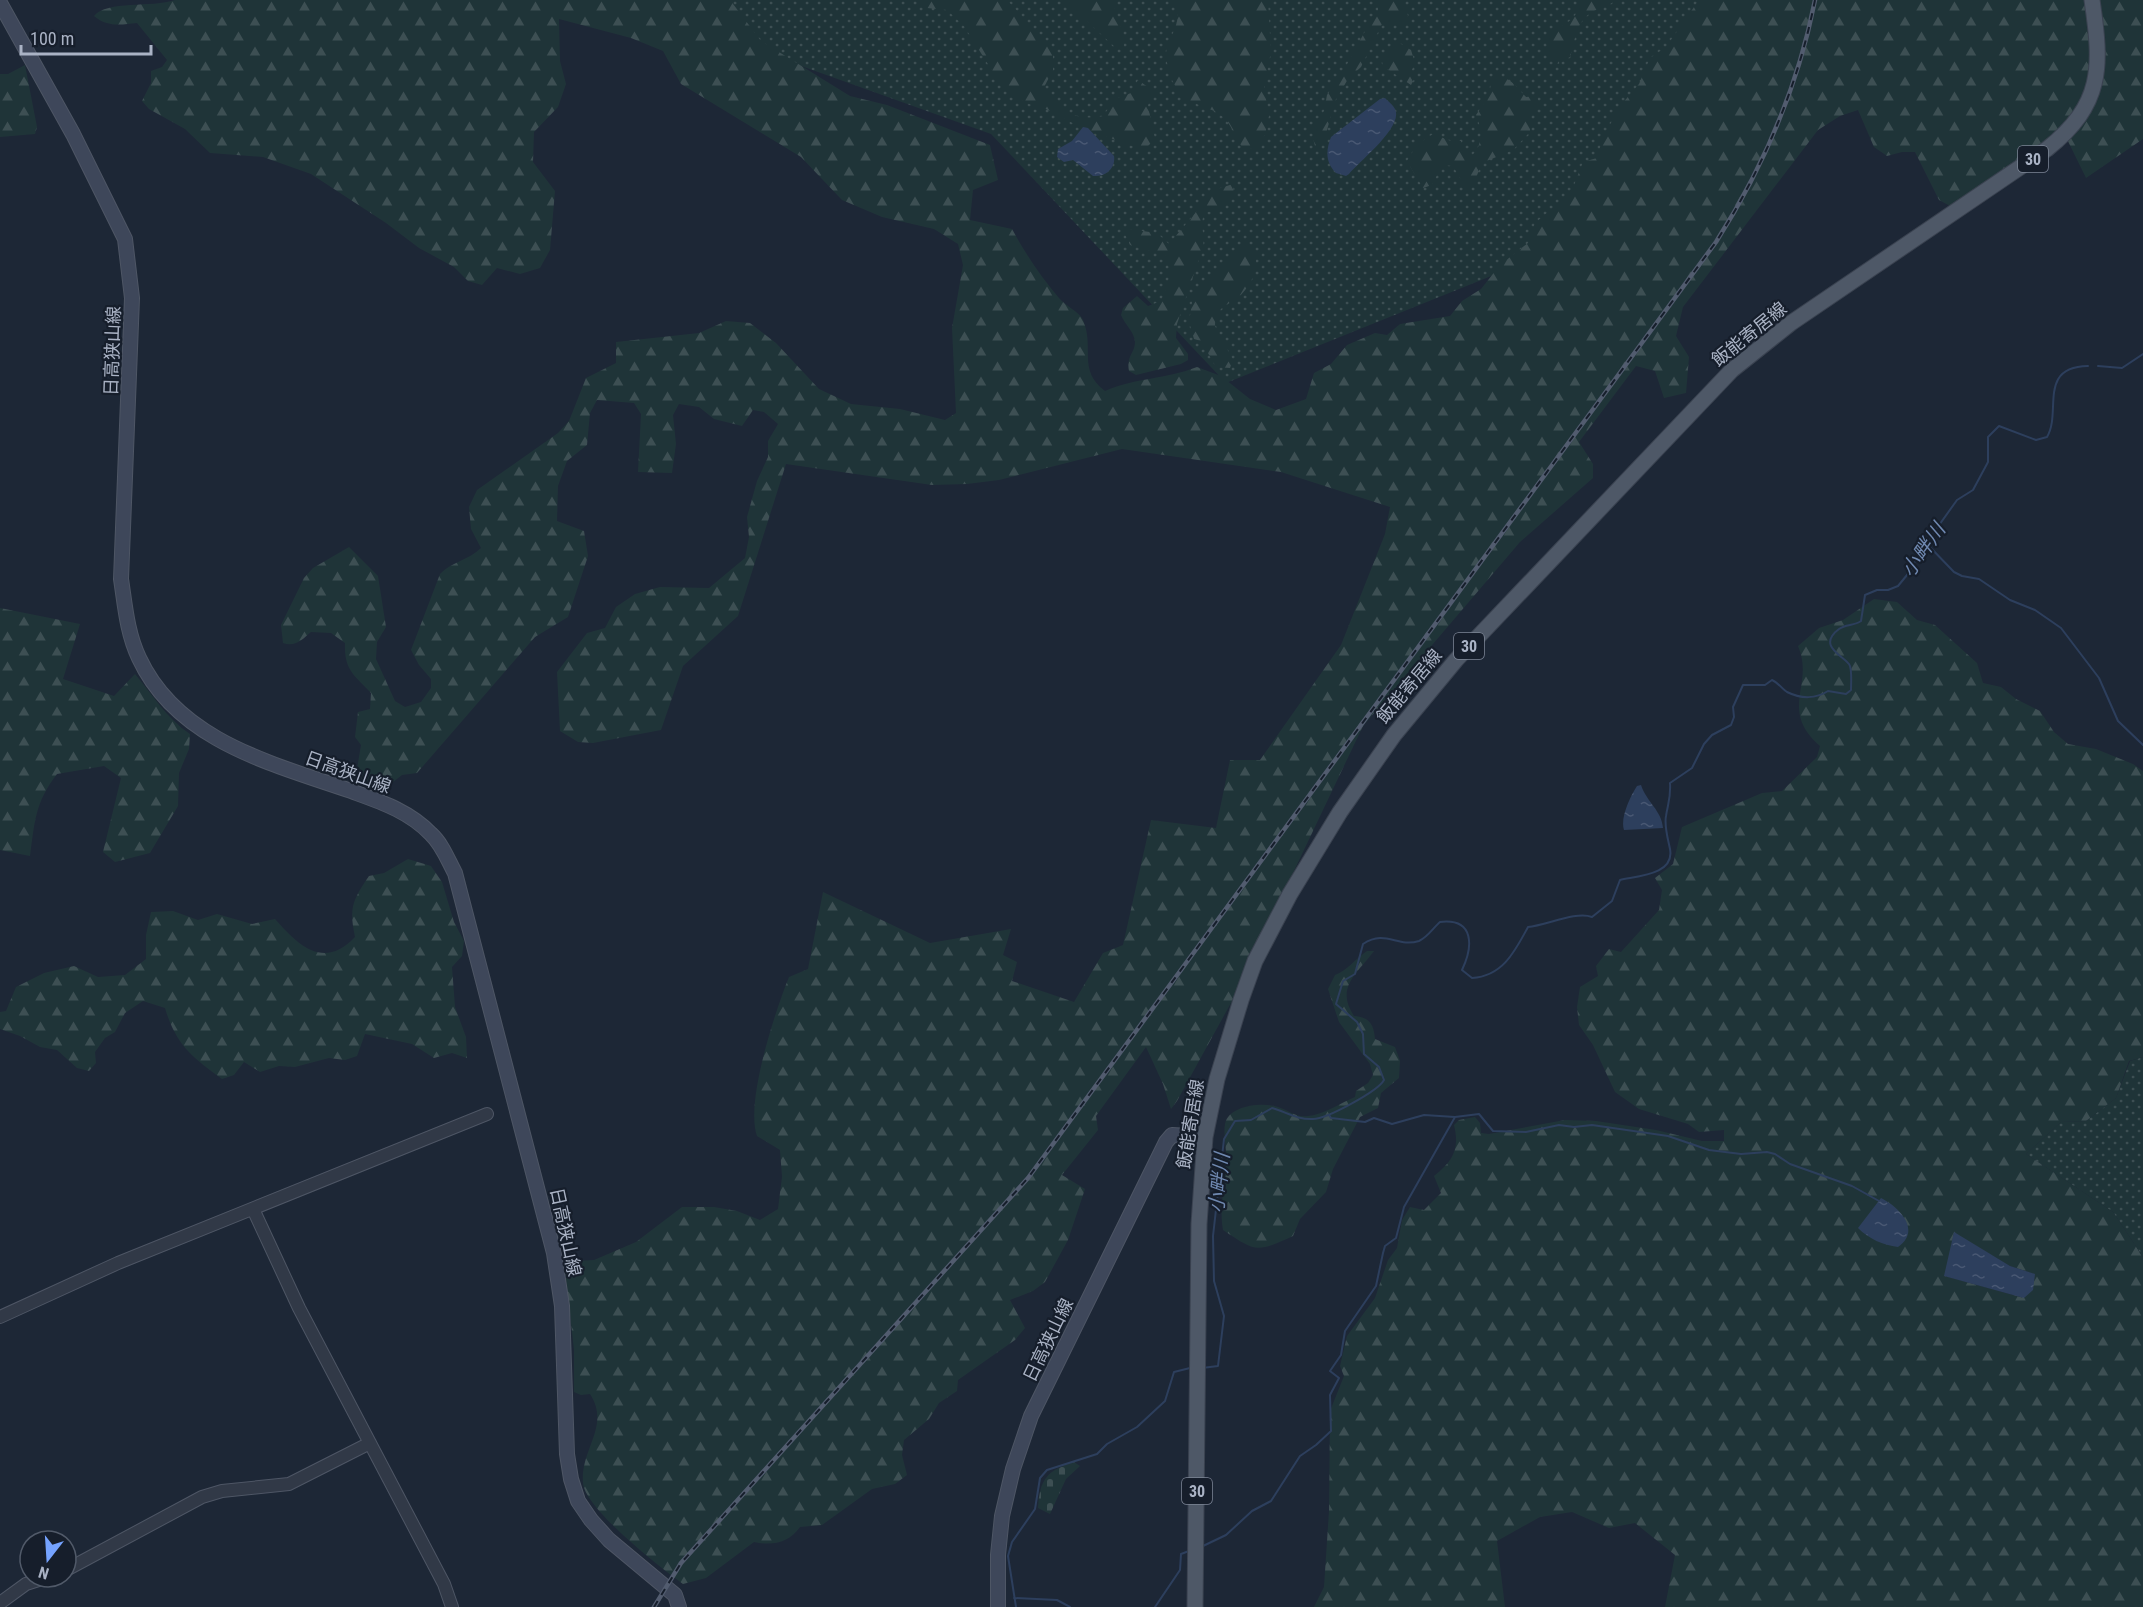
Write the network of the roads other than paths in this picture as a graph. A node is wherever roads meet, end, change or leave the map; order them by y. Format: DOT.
graph roads {
  1 [pos="2092,0"];
  2 [pos="0,3"];
  3 [pos="487,1114"];
  4 [pos="1205,1137"];
  5 [pos="253,1209"];
  6 [pos="0,1317"];
  7 [pos="370,1443"];
  8 [pos="78,1564"];
  9 [pos="19,1589"];
  10 [pos="0,1603"];
  11 [pos="452,1607"];
  12 [pos="679,1607"];
  13 [pos="998,1607"];
  14 [pos="1195,1607"];
  1 -- 4 [label="main road, 飯能寄居線 / 30"];
  2 -- 12 [label="main road, 日高狭山線"];
  3 -- 5 [label="street"];
  4 -- 13 [label="main road, 日高狭山線"];
  4 -- 14 [label="main road, 飯能寄居線 / 30"];
  5 -- 6 [label="street"];
  5 -- 7 [label="street"];
  7 -- 8 [label="street"];
  7 -- 11 [label="street"];
  9 -- 10 [label="street"];
}
